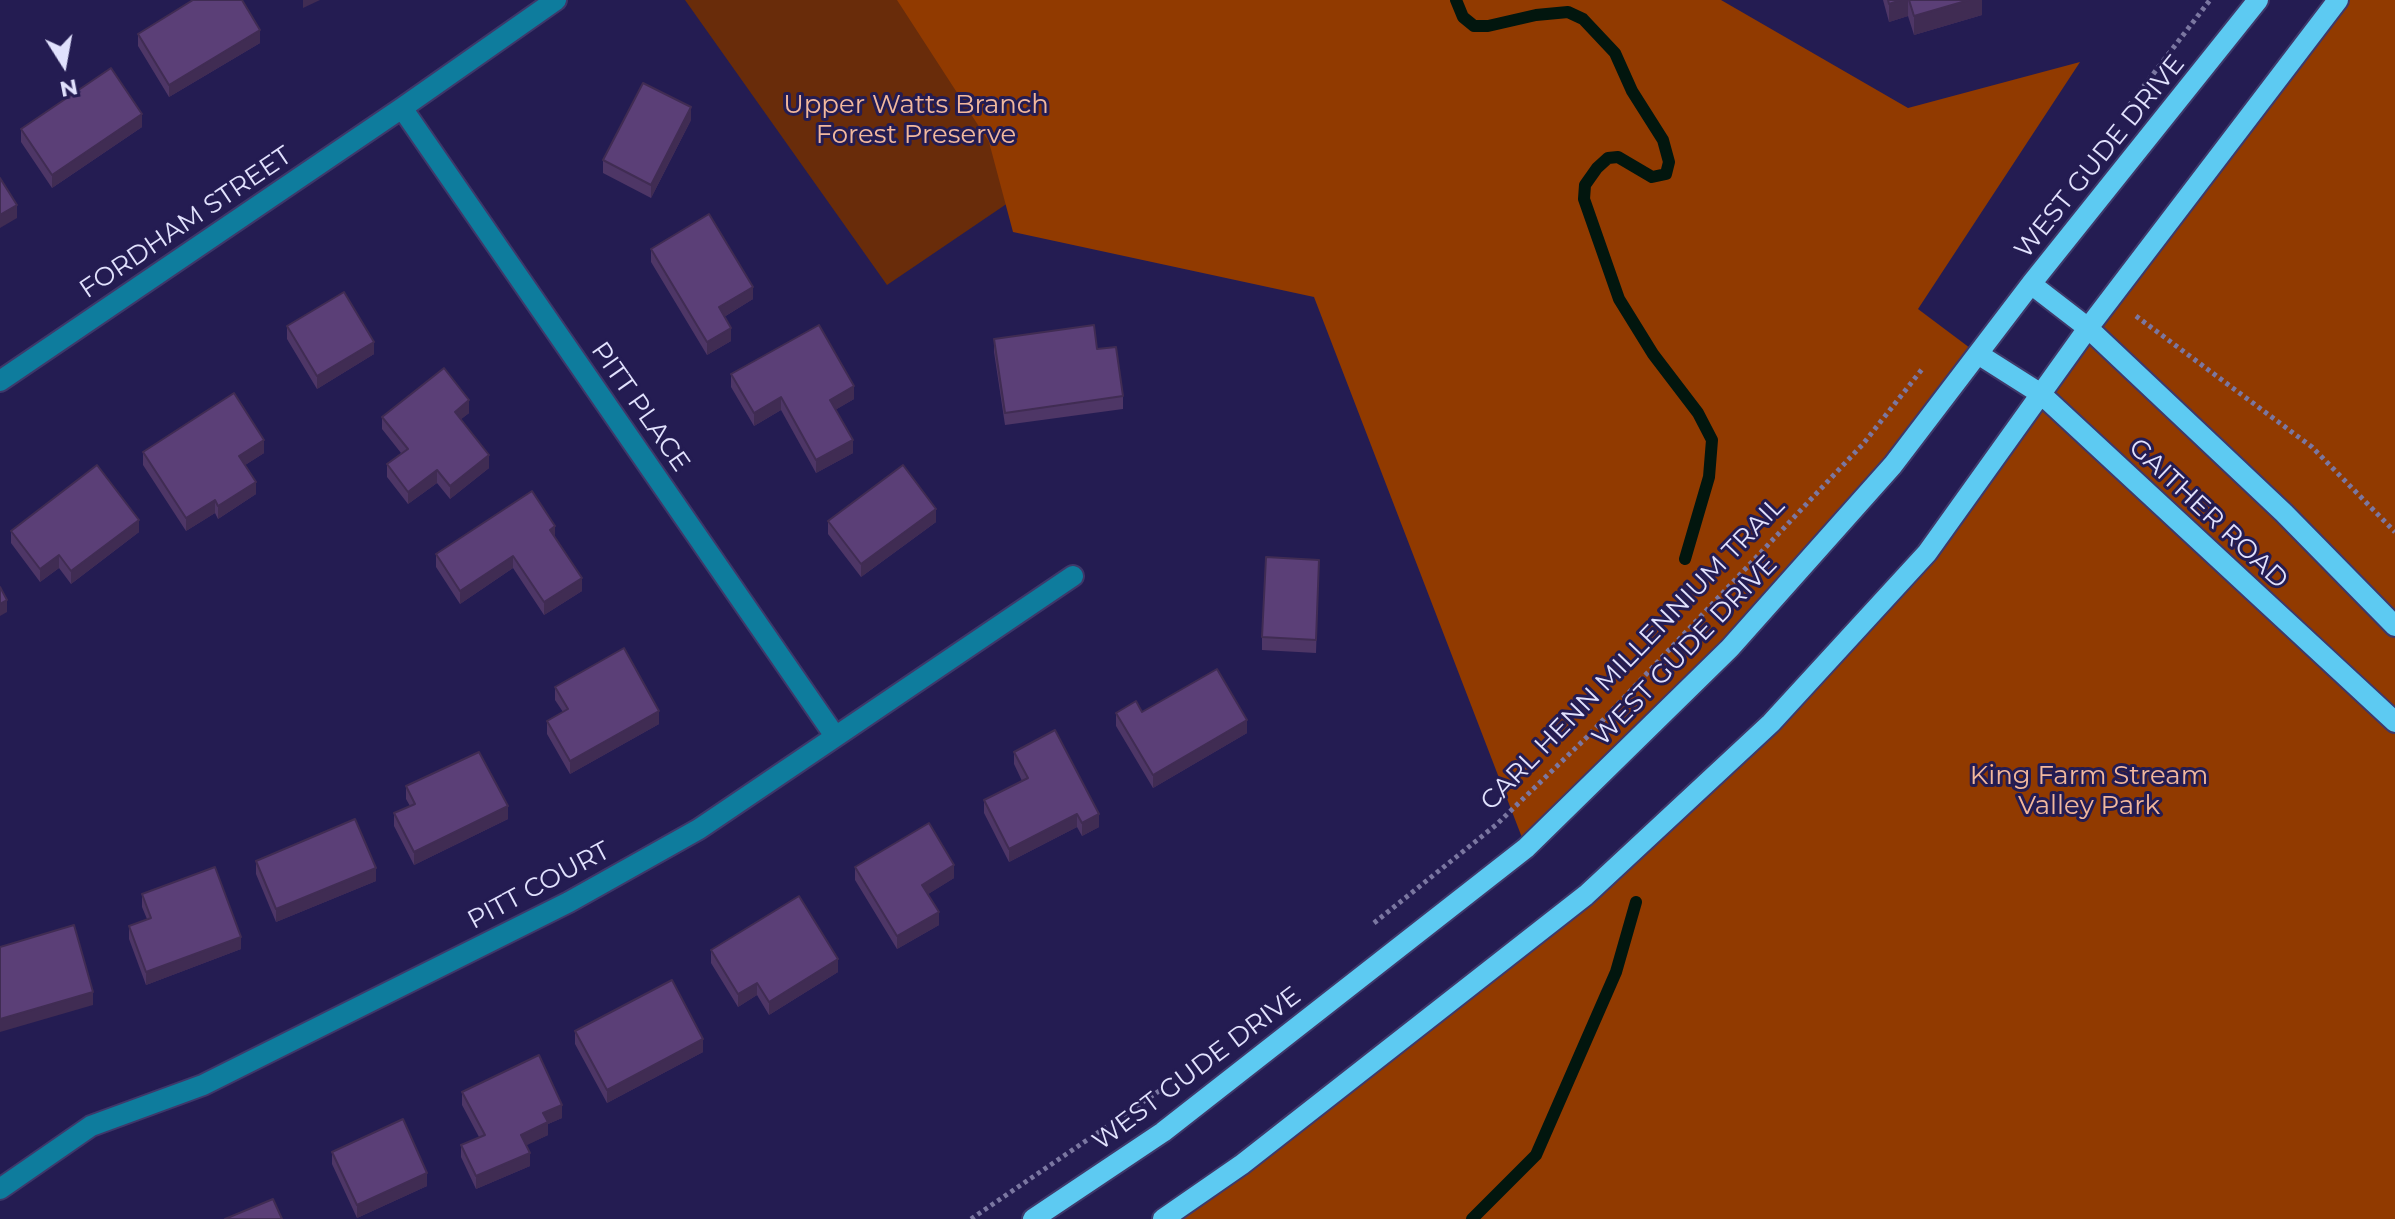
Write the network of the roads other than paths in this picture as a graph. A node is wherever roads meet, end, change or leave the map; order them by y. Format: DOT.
graph roads {
  1 [pos="556,0"];
  2 [pos="2258,0"];
  3 [pos="2338,0"];
  4 [pos="402,108"];
  5 [pos="2031,284"];
  6 [pos="2088,328"];
  7 [pos="1978,354"];
  8 [pos="0,381"];
  9 [pos="2041,394"];
  10 [pos="1073,576"];
  11 [pos="2395,626"];
  12 [pos="2395,722"];
  13 [pos="835,736"];
  14 [pos="0,1189"];
  15 [pos="1033,1219"];
  16 [pos="1163,1219"];
  1 -- 4 [label="street, FORDHAM STREET"];
  2 -- 5 [label="main road, WEST GUDE DRIVE"];
  3 -- 6 [label="main road"];
  4 -- 8 [label="street, FORDHAM STREET"];
  4 -- 13 [label="street, PITT PLACE"];
  5 -- 6 [label="main road, GAITHER ROAD"];
  5 -- 7 [label="main road, WEST GUDE DRIVE"];
  6 -- 9 [label="main road"];
  6 -- 11 [label="main road, GAITHER ROAD"];
  7 -- 9 [label="main road, GAITHER ROAD"];
  7 -- 15 [label="main road, WEST GUDE DRIVE"];
  9 -- 12 [label="main road, GAITHER ROAD"];
  9 -- 16 [label="main road"];
  10 -- 13 [label="street, PITT COURT"];
  13 -- 14 [label="street, PITT COURT"];
}
